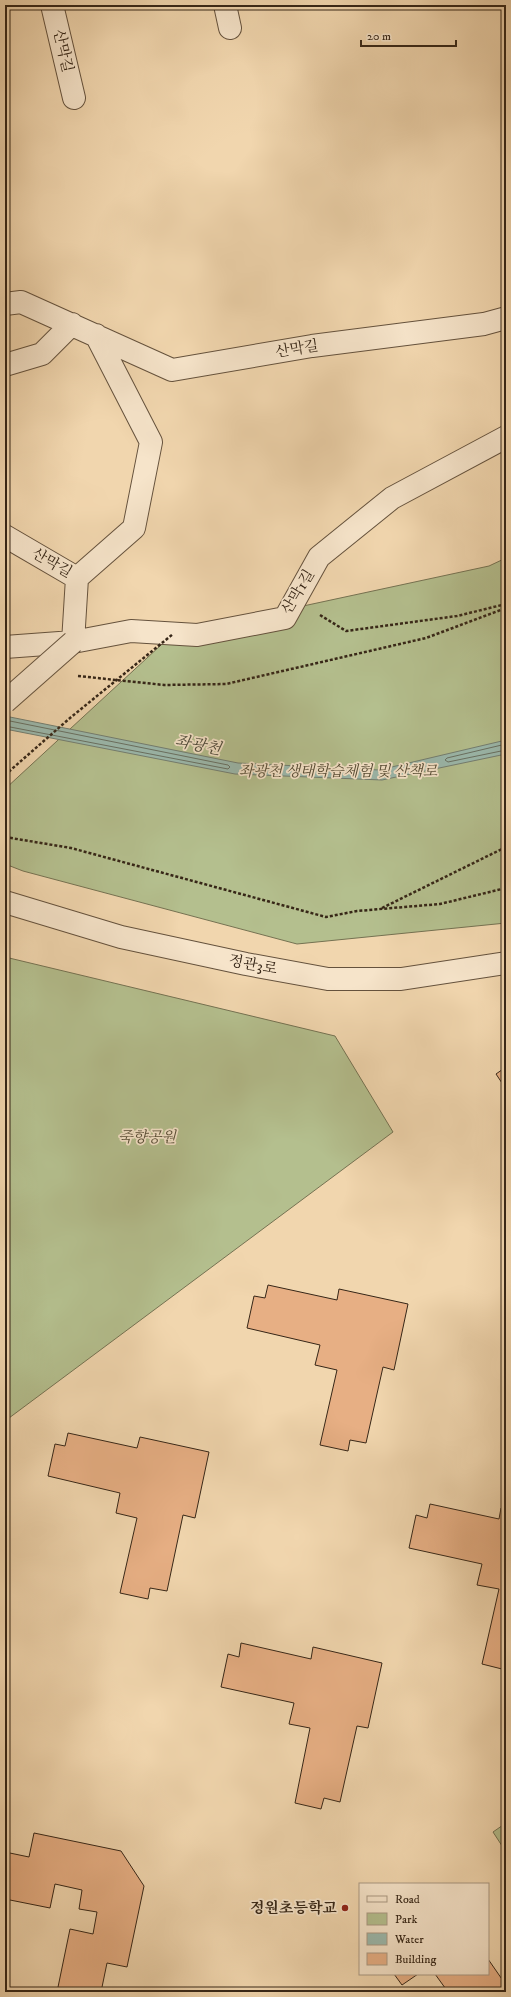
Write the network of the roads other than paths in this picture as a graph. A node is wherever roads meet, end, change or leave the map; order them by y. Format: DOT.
graph roads {
  1 [pos="52,5"];
  2 [pos="225,5"];
  3 [pos="230,28"];
  4 [pos="74,98"];
  5 [pos="5,304"];
  6 [pos="506,318"];
  7 [pos="72,324"];
  8 [pos="96,335"];
  9 [pos="5,365"];
  10 [pos="506,437"];
  11 [pos="5,536"];
  12 [pos="77,578"];
  13 [pos="73,642"];
  14 [pos="5,647"];
  15 [pos="5,702"];
  16 [pos="5,902"];
  17 [pos="506,963"];
  1 -- 4 [label="street, 산막길"];
  2 -- 3 [label="street"];
  5 -- 7 [label="street, 산막길"];
  6 -- 8 [label="street, 산막길"];
  7 -- 8 [label="street, 산막길"];
  7 -- 9 [label="street"];
  8 -- 12 [label="street, 산막길"];
  10 -- 13 [label="street, 산막1길"];
  11 -- 12 [label="street, 산막길"];
  12 -- 13 [label="street, 산막길"];
  13 -- 14 [label="street, 산막1길"];
  13 -- 15 [label="street, bridge"];
  16 -- 17 [label="street, 정관3로"];
}
